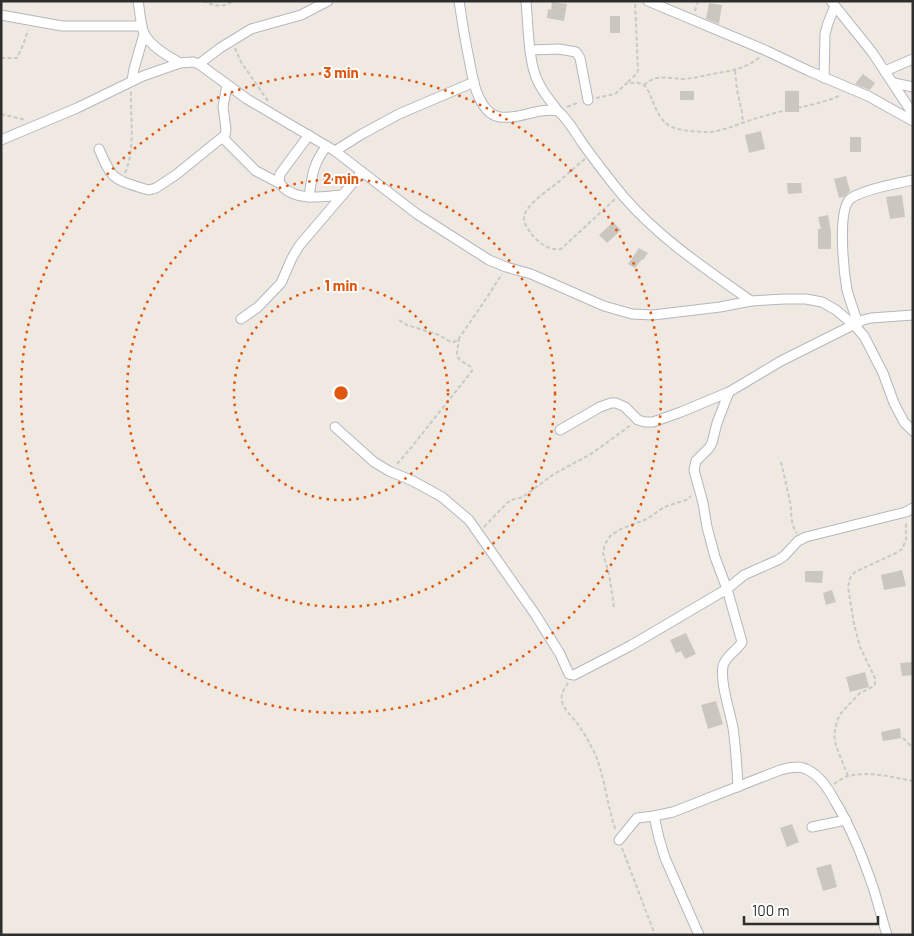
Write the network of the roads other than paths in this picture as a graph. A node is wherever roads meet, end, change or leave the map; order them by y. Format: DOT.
graph roads {
  1 [pos="138,1"];
  2 [pos="328,1"];
  3 [pos="459,1"];
  4 [pos="526,1"];
  5 [pos="648,1"];
  6 [pos="833,4"];
  7 [pos="1,15"];
  8 [pos="143,30"];
  9 [pos="530,50"];
  10 [pos="913,60"];
  11 [pos="180,63"];
  12 [pos="199,64"];
  13 [pos="885,71"];
  14 [pos="824,78"];
  15 [pos="132,81"];
  16 [pos="474,82"];
  17 [pos="894,83"];
  18 [pos="227,85"];
  19 [pos="913,87"];
  20 [pos="588,100"];
  21 [pos="558,111"];
  22 [pos="913,114"];
  23 [pos="913,121"];
  24 [pos="309,136"];
  25 [pos="223,138"];
  26 [pos="1,140"];
  27 [pos="99,149"];
  28 [pos="331,149"];
  29 [pos="362,172"];
  30 [pos="913,180"];
  31 [pos="279,182"];
  32 [pos="343,195"];
  33 [pos="309,197"];
  34 [pos="751,301"];
  35 [pos="913,315"];
  36 [pos="241,319"];
  37 [pos="856,324"];
  38 [pos="729,392"];
  39 [pos="335,427"];
  40 [pos="560,430"];
  41 [pos="913,431"];
  42 [pos="910,510"];
  43 [pos="727,589"];
  44 [pos="738,787"];
  45 [pos="654,816"];
  46 [pos="846,820"];
  47 [pos="812,827"];
  48 [pos="619,840"];
  49 [pos="699,935"];
  50 [pos="887,935"];
  1 -- 8 [label="street"];
  2 -- 12 [label="street"];
  3 -- 16 [label="street"];
  4 -- 9 [label="street"];
  5 -- 14 [label="street"];
  6 -- 13 [label="street"];
  6 -- 14 [label="street"];
  7 -- 8 [label="street"];
  8 -- 11 [label="street"];
  8 -- 15 [label="street"];
  9 -- 20 [label="street"];
  9 -- 21 [label="street"];
  10 -- 13 [label="street"];
  11 -- 12 [label="street"];
  11 -- 15 [label="street"];
  12 -- 18 [label="street"];
  13 -- 17 [label="street"];
  14 -- 23 [label="street"];
  15 -- 26 [label="street"];
  16 -- 21 [label="street"];
  16 -- 28 [label="street"];
  17 -- 19 [label="street"];
  17 -- 22 [label="street"];
  18 -- 24 [label="street"];
  18 -- 25 [label="street"];
  21 -- 34 [label="street"];
  24 -- 28 [label="street"];
  24 -- 31 [label="street"];
  25 -- 27 [label="street"];
  25 -- 31 [label="street"];
  28 -- 29 [label="street"];
  28 -- 33 [label="street"];
  29 -- 32 [label="street"];
  29 -- 34 [label="street"];
  30 -- 37 [label="street"];
  31 -- 33 [label="street"];
  32 -- 33 [label="street"];
  32 -- 36 [label="street"];
  34 -- 37 [label="street"];
  35 -- 37 [label="street"];
  37 -- 38 [label="street"];
  37 -- 41 [label="street"];
  38 -- 40 [label="street"];
  38 -- 43 [label="street"];
  39 -- 43 [label="street"];
  42 -- 43 [label="street"];
  43 -- 44 [label="street"];
  44 -- 45 [label="street"];
  44 -- 46 [label="street"];
  45 -- 48 [label="street"];
  45 -- 49 [label="street"];
  46 -- 47 [label="street"];
  46 -- 50 [label="street"];
}
